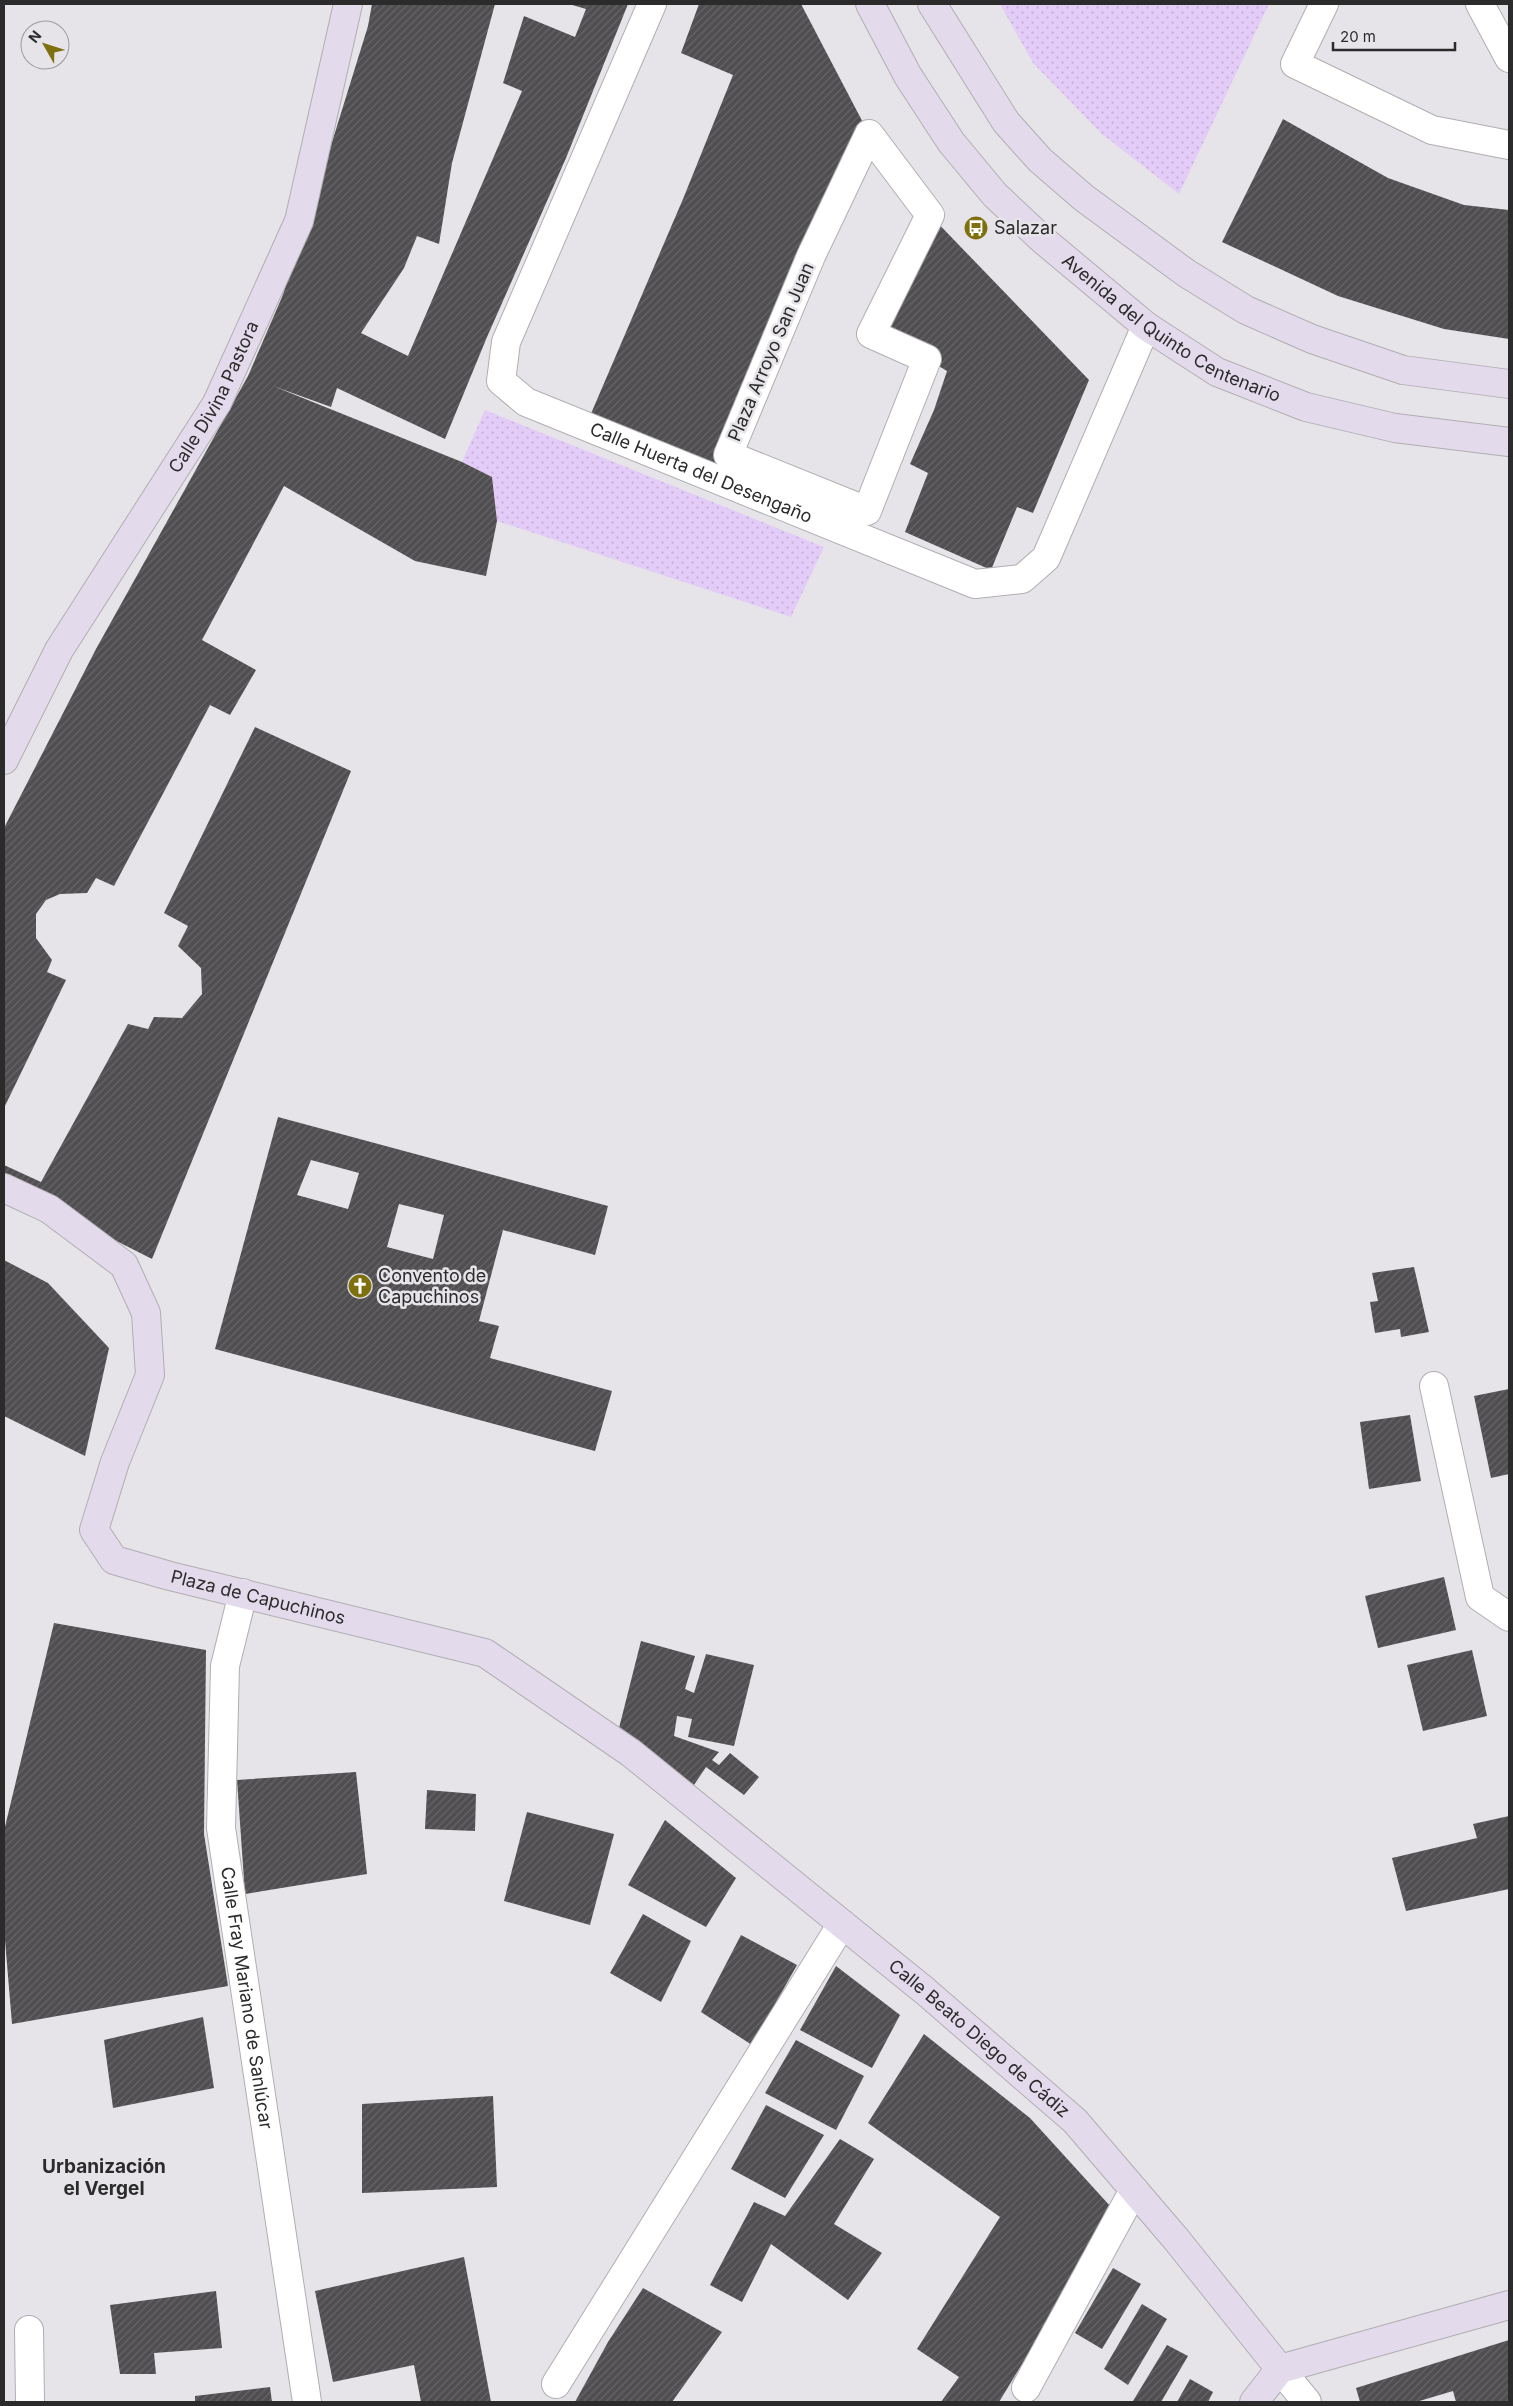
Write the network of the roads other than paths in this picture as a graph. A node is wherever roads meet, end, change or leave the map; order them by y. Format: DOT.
graph roads {
  1 [pos="348,4"];
  2 [pos="652,4"];
  3 [pos="870,4"];
  4 [pos="932,4"];
  5 [pos="1324,4"];
  6 [pos="1480,4"];
  7 [pos="1509,58"];
  8 [pos="869,134"];
  9 [pos="1509,145"];
  10 [pos="1146,326"];
  11 [pos="1509,384"];
  12 [pos="1509,442"];
  13 [pos="4,760"];
  14 [pos="4,1188"];
  15 [pos="1434,1386"];
  16 [pos="243,1593"];
  17 [pos="1509,1617"];
  18 [pos="631,1753"];
  19 [pos="842,1924"];
  20 [pos="1134,2190"];
  21 [pos="1509,2305"];
  22 [pos="29,2330"];
  23 [pos="1280,2370"];
  24 [pos="556,2384"];
  25 [pos="1026,2388"];
  26 [pos="30,2402"];
  27 [pos="307,2402"];
  28 [pos="1254,2402"];
  29 [pos="1307,2402"];
  1 -- 13 [label="street, Calle Divina Pastora"];
  2 -- 10 [label="street, Calle Huerta del Desengaño"];
  3 -- 10 [label="street, Avenida del Quinto Centenario"];
  4 -- 11 [label="street"];
  5 -- 9 [label="street"];
  6 -- 7 [label="street"];
  8 -- 8 [label="street, Plaza Arroyo San Juan"];
  10 -- 12 [label="street, Avenida del Quinto Centenario"];
  14 -- 16 [label="street, Plaza de Capuchinos"];
  15 -- 17 [label="street"];
  16 -- 18 [label="street, Plaza de Capuchinos"];
  16 -- 27 [label="street, Calle Fray Mariano de Sanlúcar"];
  18 -- 19 [label="street, Calle Beato Diego de Cádiz"];
  19 -- 20 [label="street, Calle Beato Diego de Cádiz"];
  19 -- 24 [label="street"];
  20 -- 23 [label="street, Calle Beato Diego de Cádiz"];
  20 -- 25 [label="street"];
  21 -- 23 [label="street"];
  22 -- 26 [label="street"];
  23 -- 28 [label="street"];
  23 -- 29 [label="street"];
}
